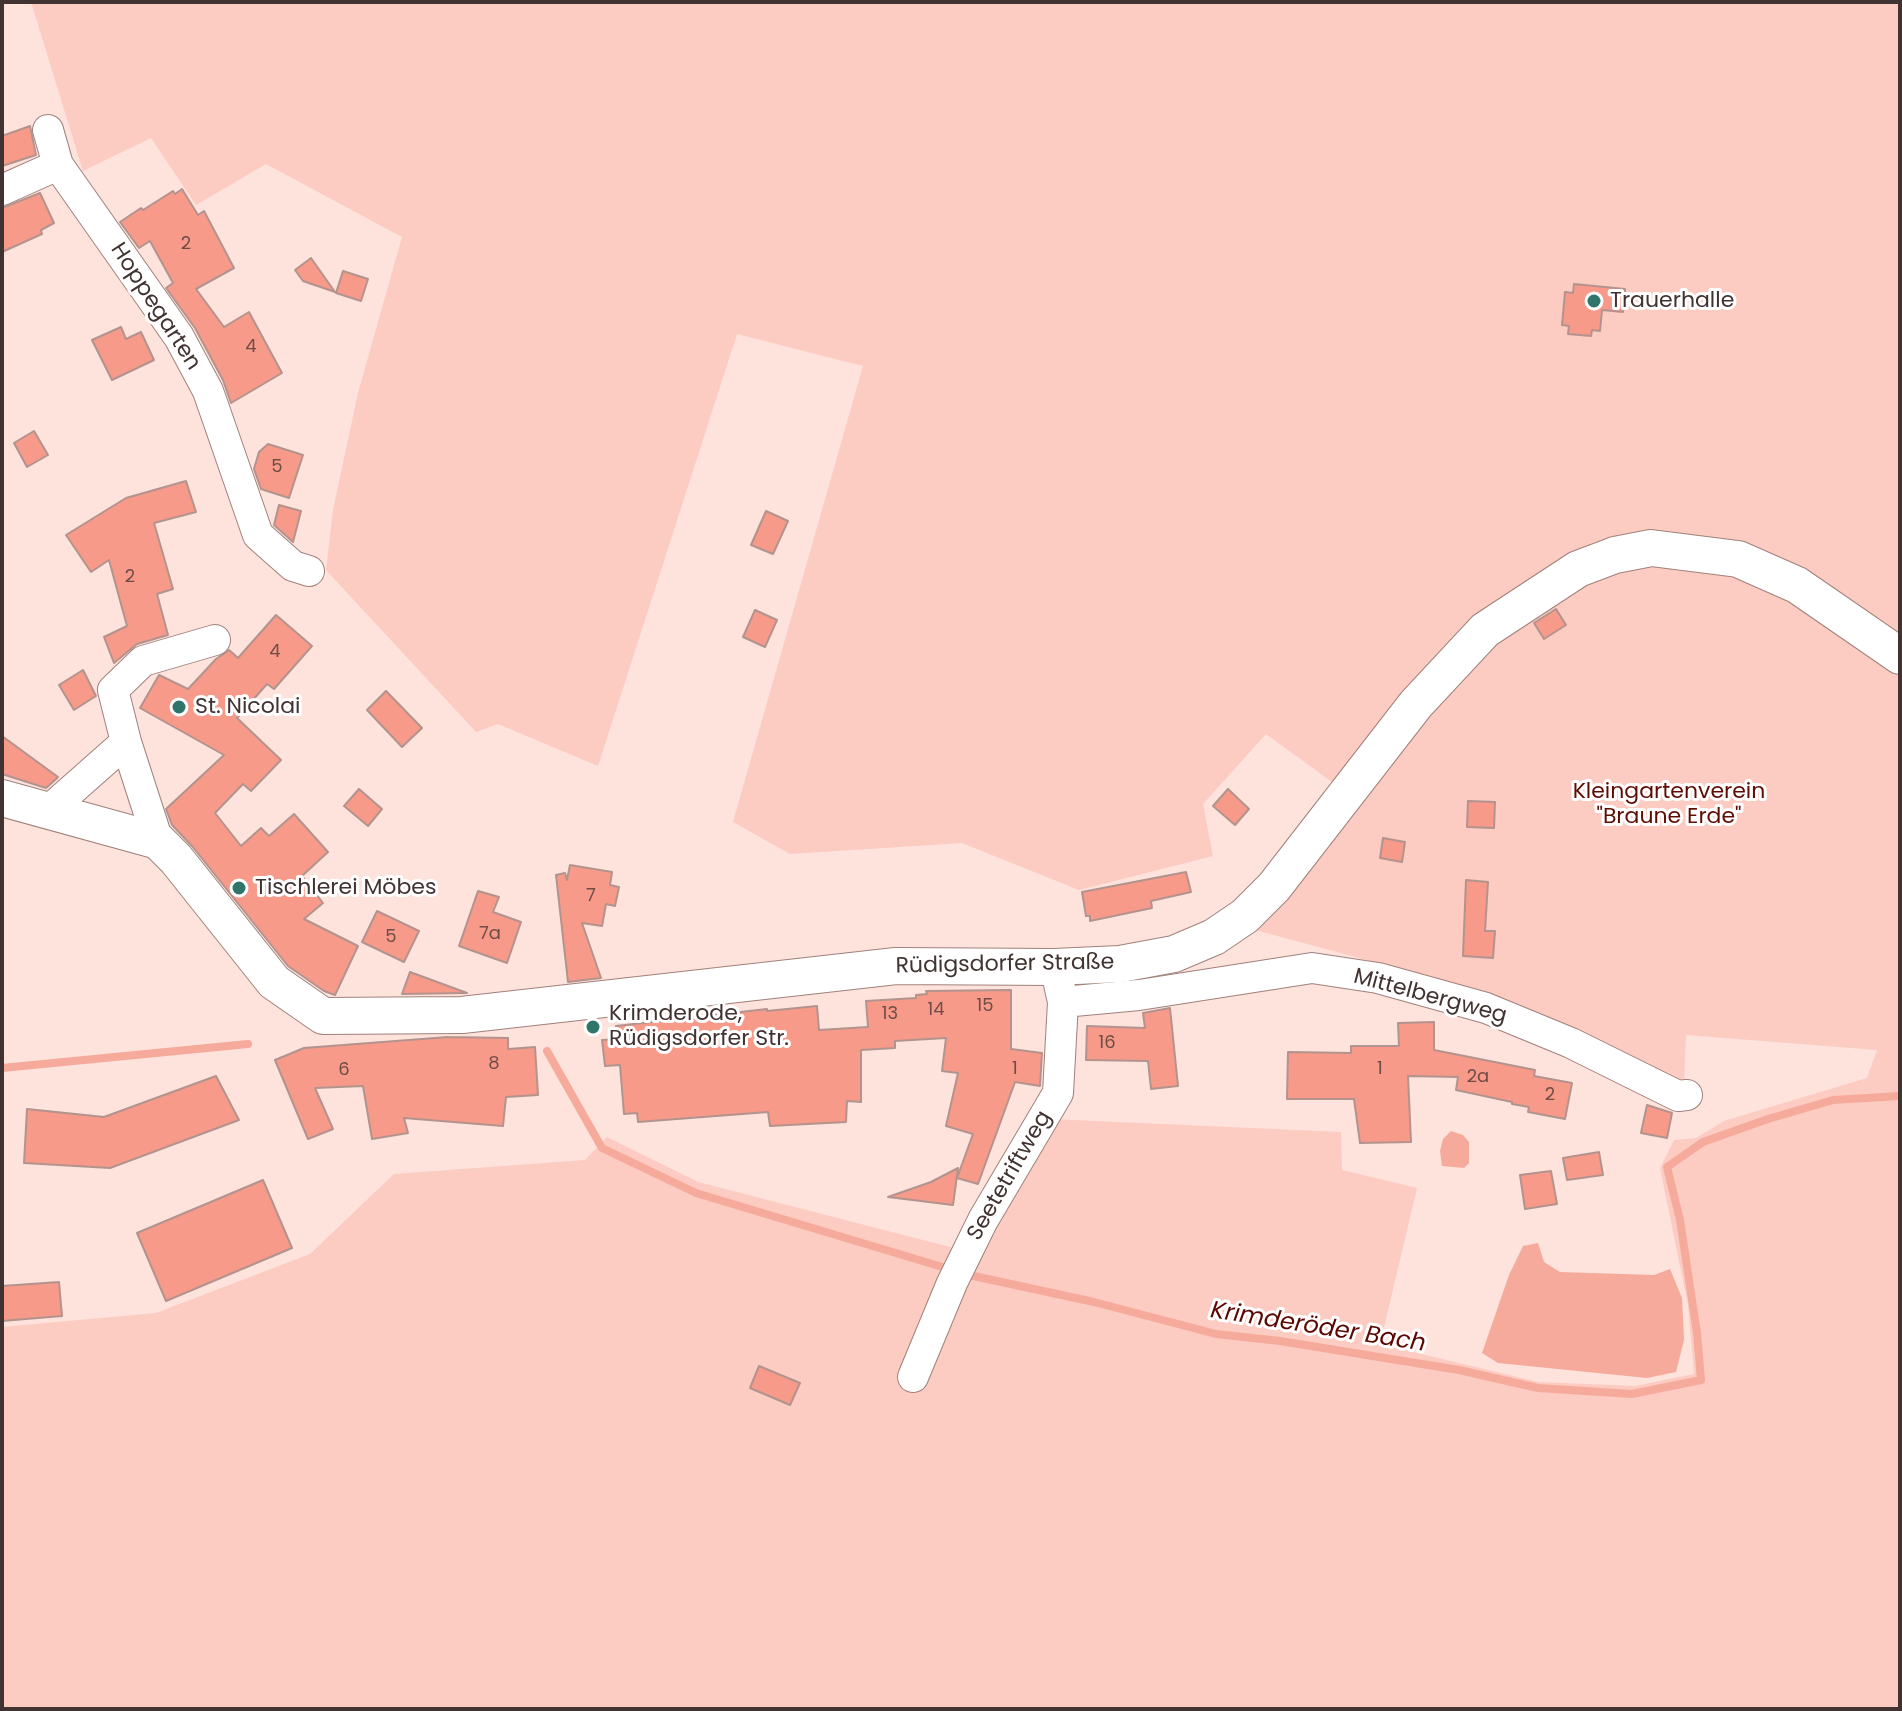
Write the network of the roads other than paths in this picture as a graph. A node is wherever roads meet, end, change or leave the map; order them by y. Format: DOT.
graph roads {
  1 [pos="48,130"];
  2 [pos="58,165"];
  3 [pos="2,190"];
  4 [pos="309,571"];
  5 [pos="215,640"];
  6 [pos="1900,656"];
  7 [pos="126,742"];
  8 [pos="2,798"];
  9 [pos="48,811"];
  10 [pos="158,841"];
  11 [pos="1054,967"];
  12 [pos="1063,1002"];
  13 [pos="1687,1095"];
  14 [pos="913,1377"];
  1 -- 2 [label="street, Hoppegarten"];
  2 -- 3 [label="street"];
  2 -- 4 [label="street, Hoppegarten"];
  5 -- 7 [label="street"];
  6 -- 11 [label="street, Rüdigsdorfer Straße"];
  7 -- 9 [label="street"];
  7 -- 10 [label="street"];
  8 -- 9 [label="street"];
  9 -- 10 [label="street"];
  10 -- 11 [label="street, Rüdigsdorfer Straße"];
  11 -- 12 [label="street, Seetetriftweg"];
  12 -- 13 [label="street, Mittelbergweg"];
  12 -- 14 [label="street, Seetetriftweg"];
}
